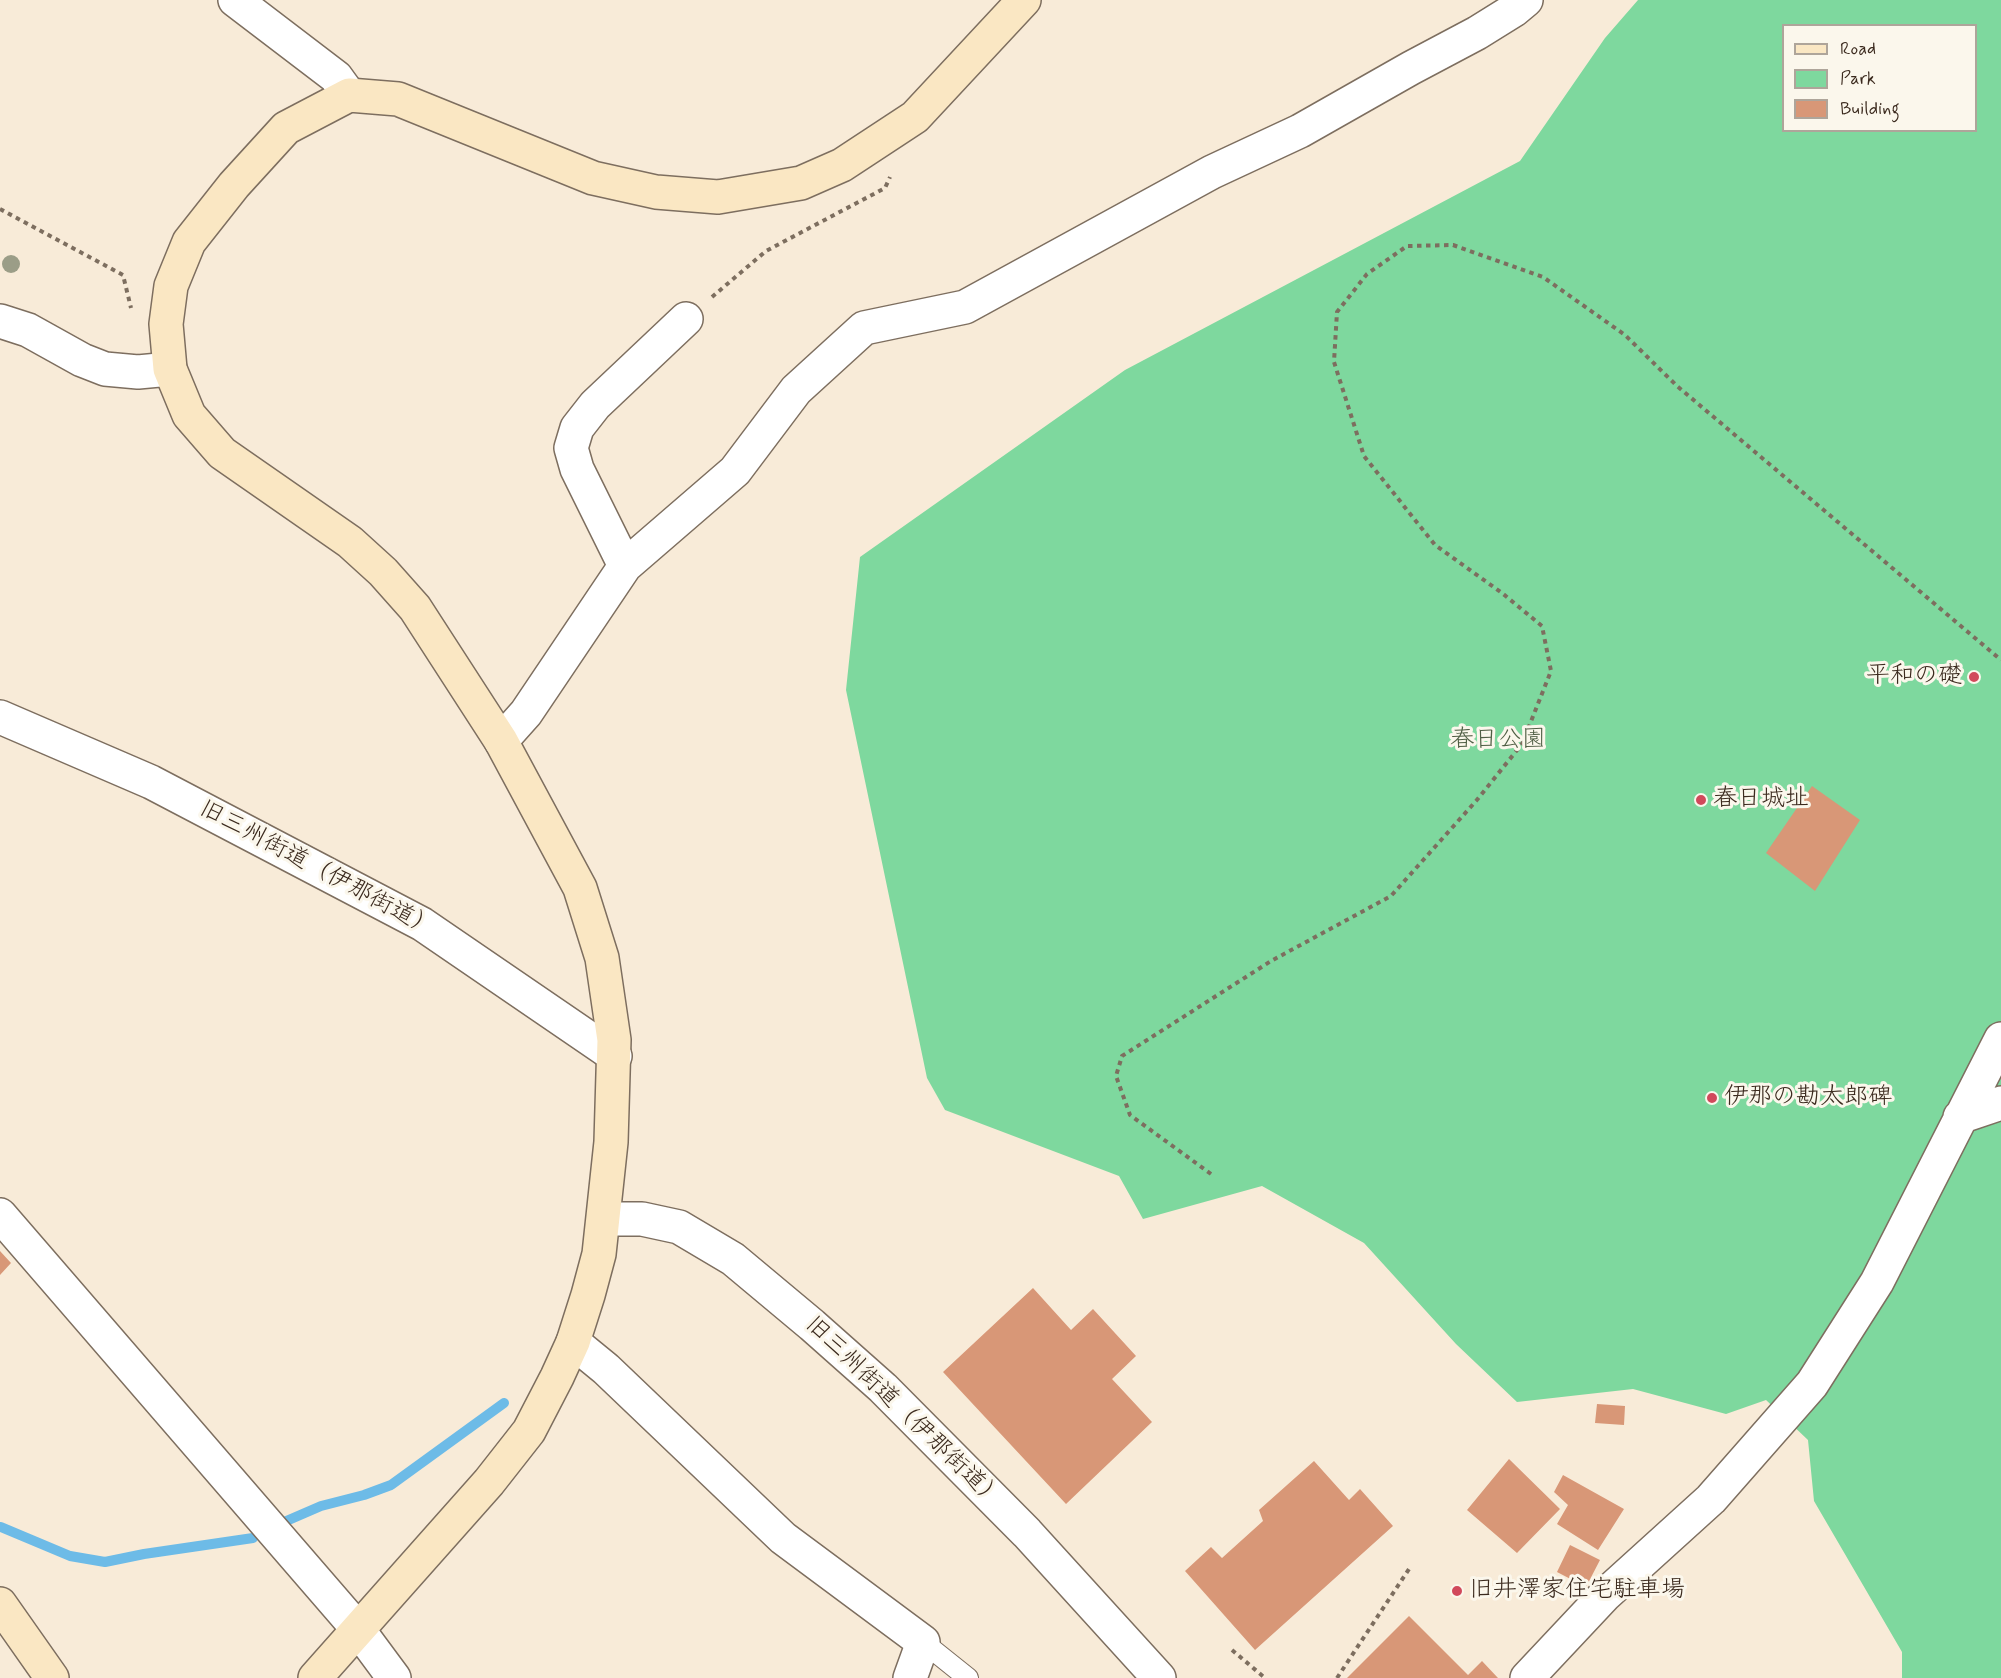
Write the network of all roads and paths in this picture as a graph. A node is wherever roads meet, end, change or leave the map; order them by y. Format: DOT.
graph roads {
  1 [pos="235,0"];
  2 [pos="1024,0"];
  3 [pos="1526,0"];
  4 [pos="349,95"];
  5 [pos="893,171"];
  6 [pos="0,209"];
  7 [pos="132,313"];
  8 [pos="686,318"];
  9 [pos="0,321"];
  10 [pos="170,369"];
  11 [pos="625,566"];
  12 [pos="2001,660"];
  13 [pos="0,717"];
  14 [pos="501,741"];
  15 [pos="2001,1039"];
  16 [pos="615,1056"];
  17 [pos="2001,1103"];
  18 [pos="1960,1117"];
  19 [pos="1211,1174"];
  20 [pos="0,1215"];
  21 [pos="604,1219"];
  22 [pos="573,1342"];
  23 [pos="1412,1566"];
  24 [pos="0,1604"];
  25 [pos="357,1628"];
  26 [pos="923,1642"];
  27 [pos="1232,1650"];
  28 [pos="52,1678"];
  29 [pos="315,1678"];
  30 [pos="394,1678"];
  31 [pos="910,1678"];
  32 [pos="968,1678"];
  33 [pos="1159,1678"];
  34 [pos="1265,1678"];
  35 [pos="1337,1678"];
  36 [pos="1527,1678"];
  1 -- 4 [label="street"];
  2 -- 4 [label="street"];
  3 -- 11 [label="street"];
  4 -- 10 [label="street"];
  5 -- 8 [label="path"];
  6 -- 7 [label="path"];
  8 -- 11 [label="street"];
  9 -- 10 [label="street"];
  10 -- 14 [label="street"];
  11 -- 14 [label="street"];
  12 -- 19 [label="path"];
  13 -- 16 [label="street, 旧三州街道（伊那街道）"];
  14 -- 16 [label="street"];
  15 -- 18 [label="street"];
  16 -- 21 [label="street"];
  17 -- 18 [label="street"];
  18 -- 36 [label="street"];
  20 -- 25 [label="street"];
  21 -- 22 [label="street"];
  21 -- 33 [label="street, 旧三州街道（伊那街道）"];
  22 -- 25 [label="street"];
  22 -- 26 [label="street"];
  23 -- 35 [label="path"];
  24 -- 28 [label="street"];
  25 -- 29 [label="street"];
  25 -- 30 [label="street"];
  26 -- 31 [label="street"];
  26 -- 32 [label="lane"];
  27 -- 34 [label="path"];
}
